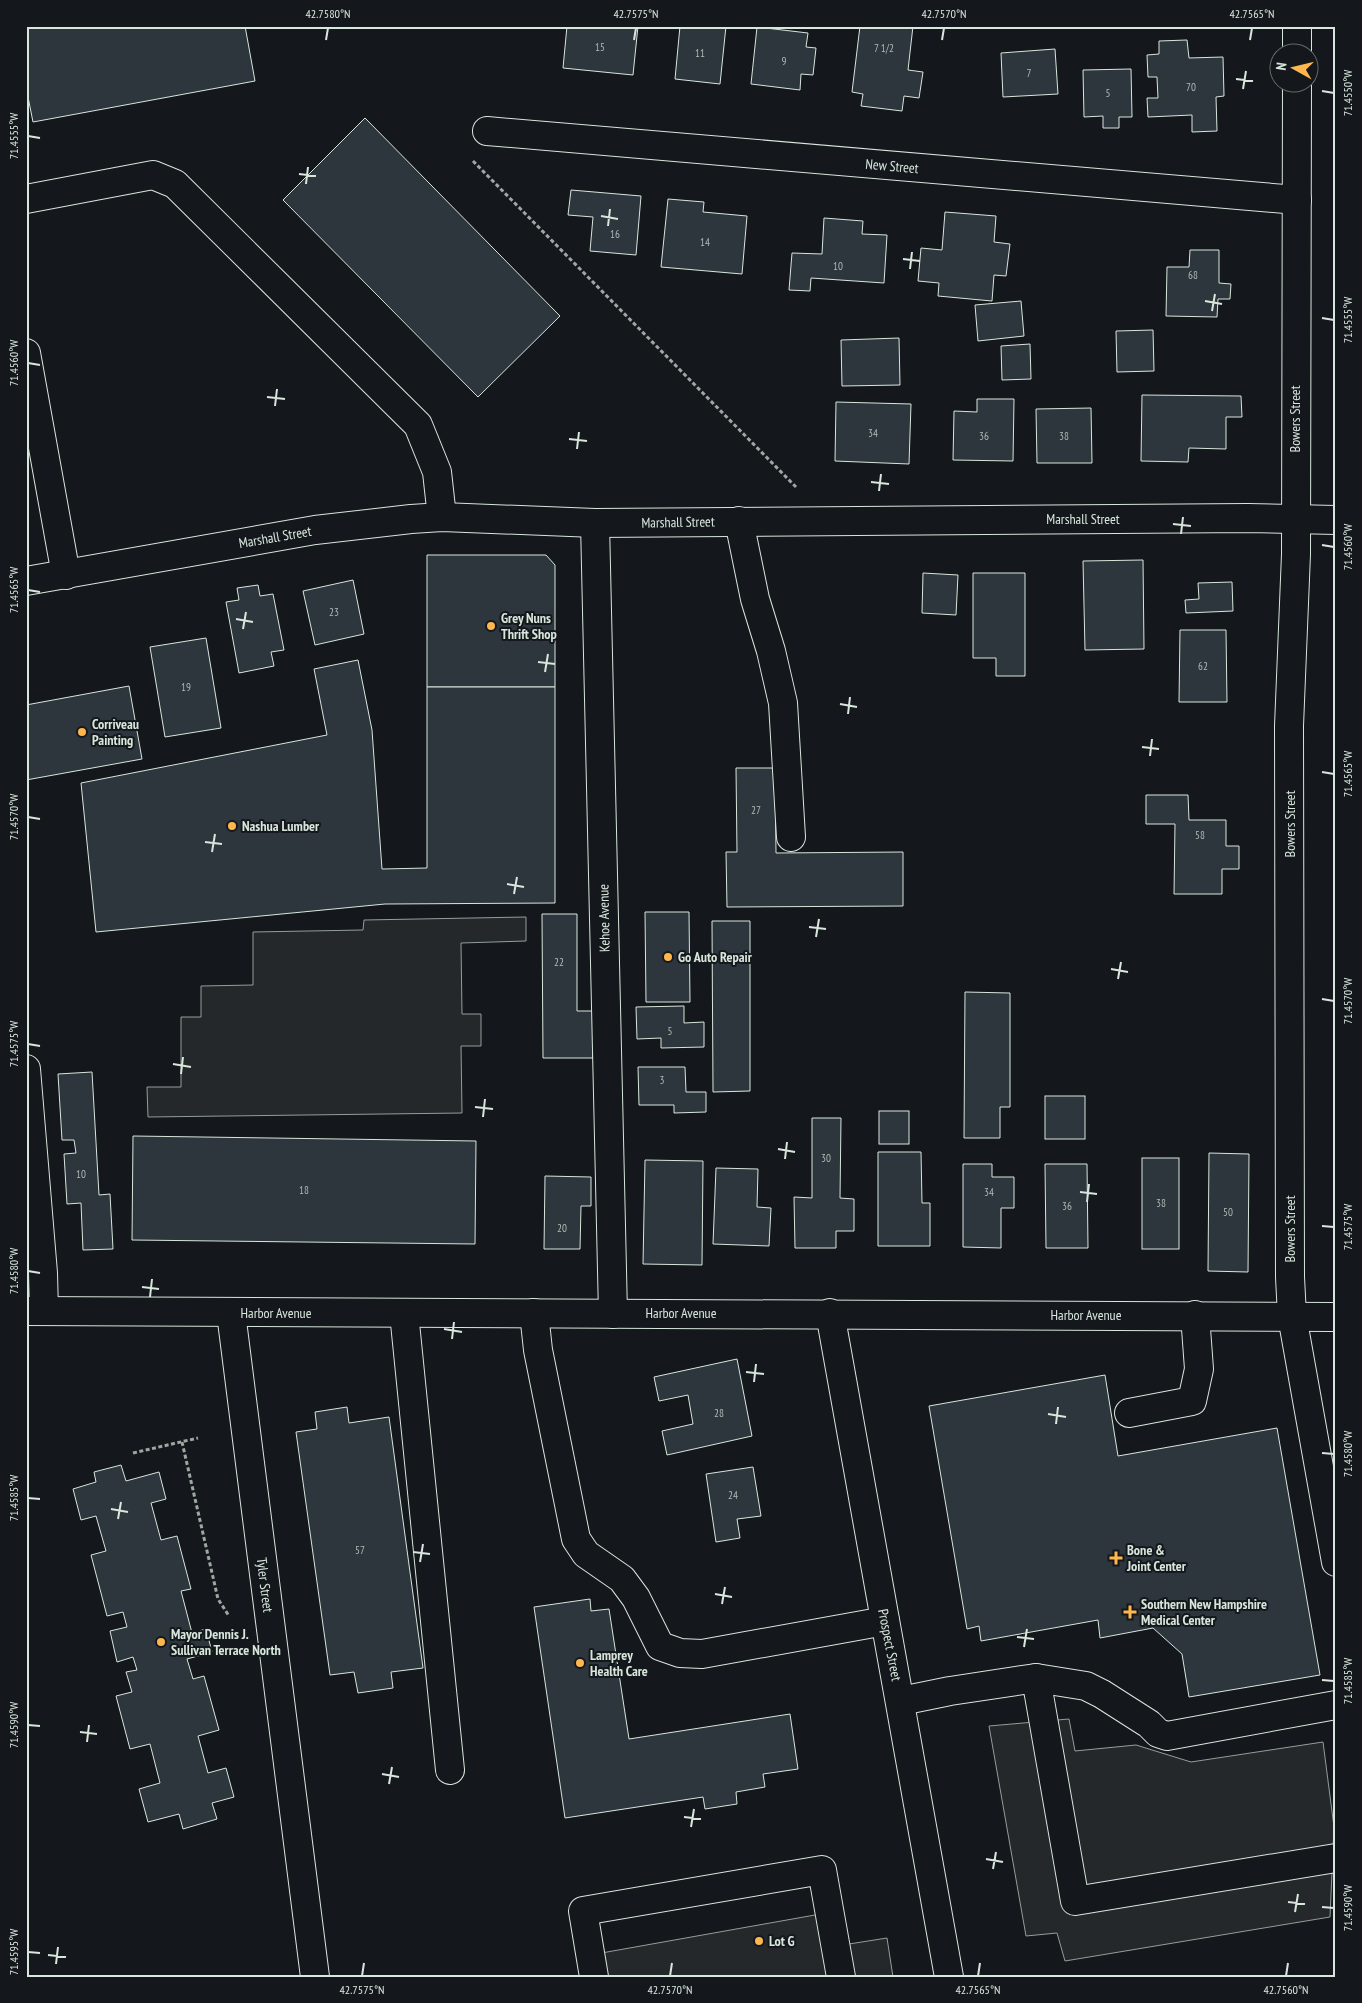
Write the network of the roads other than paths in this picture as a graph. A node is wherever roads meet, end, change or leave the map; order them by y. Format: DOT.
graph roads {
  1 [pos="1297,26"];
  2 [pos="1297,42"];
  3 [pos="1297,92"];
  4 [pos="487,131"];
  5 [pos="26,199"];
  6 [pos="1297,200"];
  7 [pos="26,353"];
  8 [pos="36,472"];
  9 [pos="442,517"];
  10 [pos="1296,519"];
  11 [pos="1336,520"];
  12 [pos="739,521"];
  13 [pos="595,523"];
  14 [pos="66,575"];
  15 [pos="26,581"];
  16 [pos="791,837"];
  17 [pos="26,1069"];
  18 [pos="35,1311"];
  19 [pos="231,1313"];
  20 [pos="404,1313"];
  21 [pos="534,1313"];
  22 [pos="830,1313"];
  23 [pos="613,1314"];
  24 [pos="1196,1315"];
  25 [pos="1292,1316"];
  26 [pos="1336,1317"];
  27 [pos="1129,1413"];
  28 [pos="1327,1464"];
  29 [pos="1336,1562"];
  30 [pos="885,1621"];
  31 [pos="1036,1678"];
  32 [pos="901,1701"];
  33 [pos="1336,1705"];
  34 [pos="450,1770"];
  35 [pos="1336,1858"];
  36 [pos="315,1977"];
  37 [pos="594,1977"];
  38 [pos="841,1977"];
  39 [pos="949,1977"];
  1 -- 2 [label="street"];
  3 -- 6 [label="street, Bowers Street"];
  4 -- 6 [label="street, New Street"];
  5 -- 9 [label="street"];
  6 -- 10 [label="street, Bowers Street"];
  7 -- 8 [label="street"];
  8 -- 14 [label="street"];
  9 -- 13 [label="street, Marshall Street"];
  9 -- 14 [label="street, Marshall Street"];
  10 -- 11 [label="street, Marshall Street"];
  10 -- 12 [label="street, Marshall Street"];
  10 -- 25 [label="street, Bowers Street"];
  12 -- 13 [label="street, Marshall Street"];
  12 -- 16 [label="street"];
  13 -- 23 [label="street, Kehoe Avenue"];
  14 -- 15 [label="street, Marshall Street"];
  17 -- 18 [label="street"];
  18 -- 19 [label="street, Harbor Avenue"];
  19 -- 20 [label="street, Harbor Avenue"];
  19 -- 36 [label="street, Tyler Street"];
  20 -- 21 [label="street, Harbor Avenue"];
  20 -- 34 [label="street"];
  21 -- 23 [label="street, Harbor Avenue"];
  21 -- 30 [label="street"];
  22 -- 23 [label="street, Harbor Avenue"];
  22 -- 24 [label="street, Harbor Avenue"];
  22 -- 30 [label="street, Prospect Street"];
  24 -- 25 [label="street, Harbor Avenue"];
  24 -- 27 [label="street"];
  25 -- 26 [label="street, Harbor Avenue"];
  25 -- 28 [label="street, Bowers Street"];
  28 -- 29 [label="street, Bowers Street"];
  30 -- 32 [label="street, Prospect Street"];
  31 -- 32 [label="street"];
  31 -- 33 [label="street"];
  31 -- 35 [label="street"];
  32 -- 39 [label="street, Prospect Street"];
  37 -- 38 [label="street"];
}
